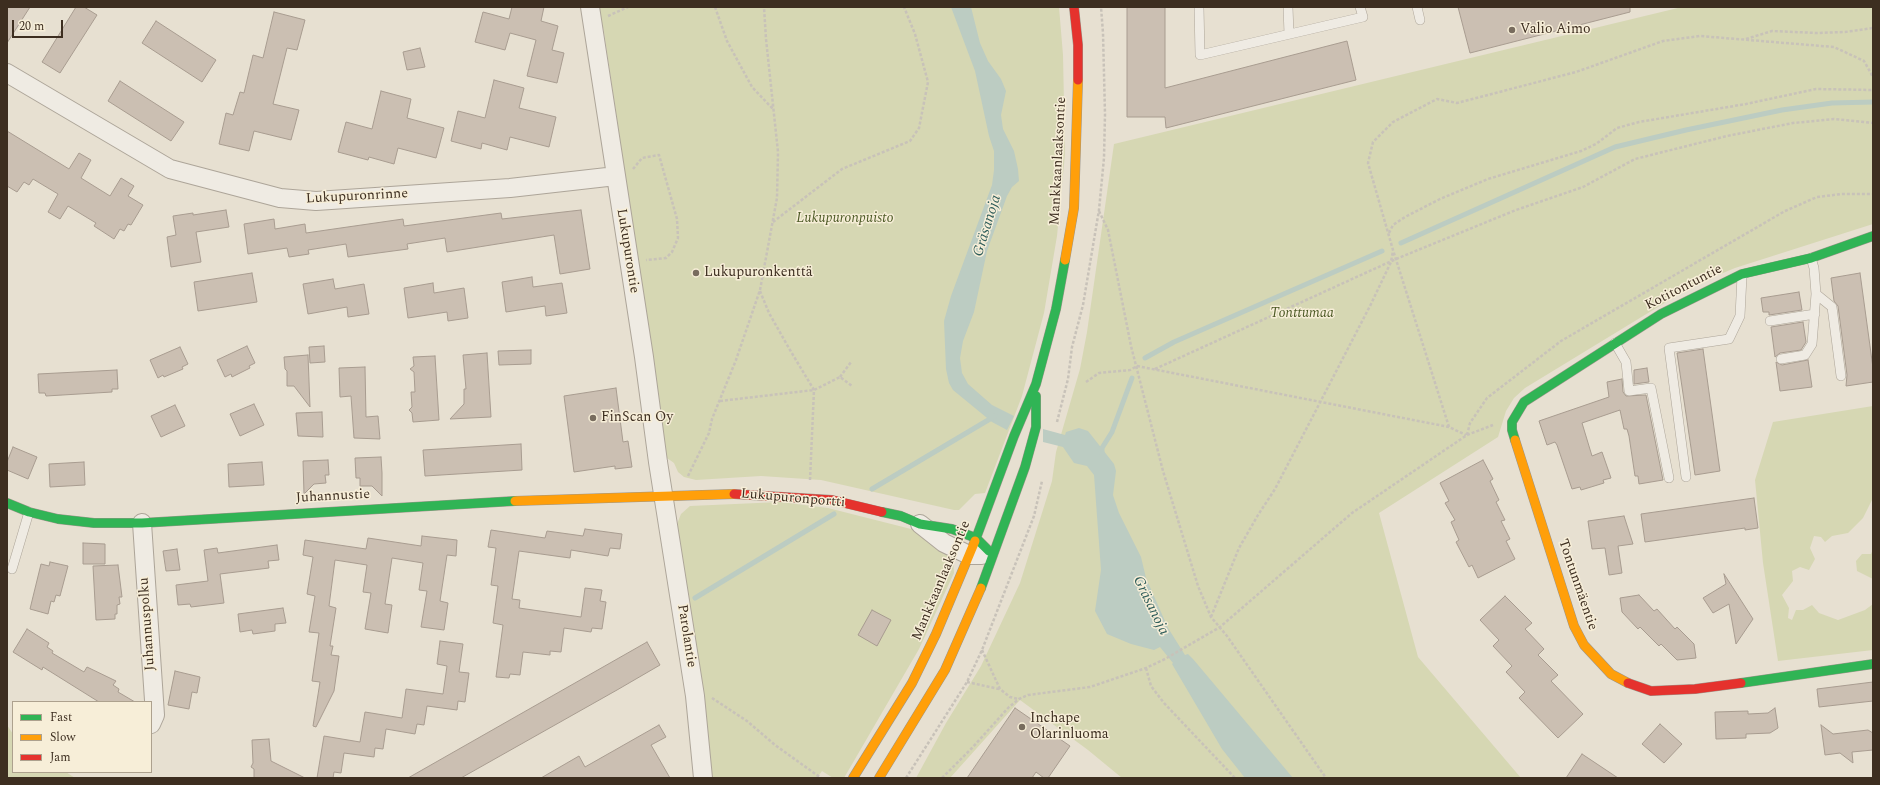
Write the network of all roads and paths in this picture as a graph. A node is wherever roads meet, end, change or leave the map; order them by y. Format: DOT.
graph roads {
  1 [pos="590,7"];
  2 [pos="715,7"];
  3 [pos="764,7"];
  4 [pos="904,7"];
  5 [pos="1074,7"];
  6 [pos="1101,7"];
  7 [pos="1199,7"];
  8 [pos="1288,7"];
  9 [pos="1360,7"];
  10 [pos="1417,7"];
  11 [pos="1420,20"];
  12 [pos="1873,28"];
  13 [pos="1289,34"];
  14 [pos="1744,40"];
  15 [pos="7,73"];
  16 [pos="1873,77"];
  17 [pos="1873,90"];
  18 [pos="773,109"];
  19 [pos="1873,123"];
  20 [pos="634,169"];
  21 [pos="616,176"];
  22 [pos="1873,194"];
  23 [pos="773,222"];
  24 [pos="1388,234"];
  25 [pos="1873,236"];
  26 [pos="1393,250"];
  27 [pos="1811,258"];
  28 [pos="1396,260"];
  29 [pos="629,261"];
  30 [pos="1391,262"];
  31 [pos="1742,274"];
  32 [pos="760,290"];
  33 [pos="1816,294"];
  34 [pos="1815,314"];
  35 [pos="1770,321"];
  36 [pos="1615,343"];
  37 [pos="1781,359"];
  38 [pos="851,362"];
  39 [pos="1137,366"];
  40 [pos="1155,370"];
  41 [pos="1841,376"];
  42 [pos="840,377"];
  43 [pos="1086,382"];
  44 [pos="1036,384"];
  45 [pos="852,386"];
  46 [pos="814,390"];
  47 [pos="720,401"];
  48 [pos="1321,401"];
  49 [pos="1524,402"];
  50 [pos="1449,427"];
  51 [pos="1467,435"];
  52 [pos="1686,477"];
  53 [pos="1669,478"];
  54 [pos="685,483"];
  55 [pos="810,483"];
  56 [pos="663,495"];
  57 [pos="7,504"];
  58 [pos="29,512"];
  59 [pos="142,523"];
  60 [pos="920,524"];
  61 [pos="976,538"];
  62 [pos="969,554"];
  63 [pos="994,556"];
  64 [pos="12,569"];
  65 [pos="1211,617"];
  66 [pos="1220,627"];
  67 [pos="982,650"];
  68 [pos="1873,664"];
  69 [pos="1146,668"];
  70 [pos="967,682"];
  71 [pos="1000,689"];
  72 [pos="695,696"];
  73 [pos="1019,699"];
  74 [pos="152,721"];
  75 [pos="703,778"];
  76 [pos="821,778"];
  77 [pos="853,778"];
  78 [pos="880,778"];
  79 [pos="942,778"];
  80 [pos="1235,778"];
  81 [pos="1326,778"];
  1 -- 21 [label="street, Lukupurontie"];
  2 -- 18 [label="path"];
  3 -- 18 [label="path"];
  4 -- 23 [label="path"];
  5 -- 44 [label="street, Mankkaanlaaksontie"];
  6 -- 39 [label="path"];
  7 -- 13 [label="lane"];
  8 -- 13 [label="lane"];
  9 -- 13 [label="lane"];
  10 -- 11 [label="lane"];
  12 -- 14 [label="path"];
  14 -- 16 [label="path"];
  14 -- 24 [label="path"];
  15 -- 21 [label="street, Lukupuronrinne"];
  17 -- 24 [label="path"];
  18 -- 23 [label="path"];
  19 -- 28 [label="path"];
  20 -- 29 [label="path"];
  21 -- 29 [label="street, Lukupurontie"];
  22 -- 51 [label="path"];
  23 -- 32 [label="path"];
  24 -- 26 [label="path"];
  25 -- 27 [label="street, Kotitontuntie"];
  26 -- 28 [label="path"];
  26 -- 30 [label="path"];
  27 -- 31 [label="street, Kotitontuntie"];
  27 -- 33 [label="lane"];
  28 -- 30 [label="path"];
  28 -- 50 [label="path"];
  29 -- 56 [label="street, Lukupurontie"];
  30 -- 40 [label="path"];
  30 -- 48 [label="path"];
  31 -- 36 [label="street, Kotitontuntie"];
  31 -- 52 [label="lane"];
  32 -- 46 [label="path"];
  32 -- 47 [label="path"];
  33 -- 34 [label="lane"];
  33 -- 41 [label="lane"];
  34 -- 35 [label="lane"];
  34 -- 37 [label="lane"];
  36 -- 49 [label="street, Kotitontuntie"];
  36 -- 53 [label="lane"];
  38 -- 42 [label="path"];
  39 -- 40 [label="path"];
  39 -- 43 [label="path"];
  39 -- 65 [label="path"];
  40 -- 48 [label="path"];
  42 -- 45 [label="path"];
  42 -- 46 [label="path"];
  44 -- 61 [label="street, Mankkaanlaaksontie"];
  44 -- 63 [label="street, Mankkaanlaaksontie"];
  46 -- 47 [label="path"];
  46 -- 55 [label="path"];
  47 -- 54 [label="path"];
  48 -- 50 [label="path"];
  48 -- 65 [label="path"];
  49 -- 68 [label="street, Tontunmäentie"];
  50 -- 51 [label="path"];
  51 -- 66 [label="path"];
  56 -- 59 [label="street, Juhannustie"];
  56 -- 60 [label="street, Lukupuronportti"];
  56 -- 72 [label="street, Parolantie"];
  57 -- 58 [label="street, Juhannustie"];
  58 -- 59 [label="street, Juhannustie"];
  58 -- 64 [label="lane"];
  59 -- 74 [label="street, Juhannuspolku"];
  60 -- 61 [label="street, Lukupuronportti"];
  60 -- 62 [label="street, Lukupuronportti"];
  61 -- 62 [label="street, Mankkaanlaaksontie"];
  61 -- 63 [label="street, Lukupuronportti"];
  62 -- 63 [label="street, Lukupuronportti"];
  62 -- 77 [label="street, Mankkaanlaaksontie"];
  63 -- 78 [label="street, Mankkaanlaaksontie"];
  65 -- 66 [label="path"];
  66 -- 69 [label="path"];
  66 -- 81 [label="path"];
  67 -- 71 [label="path"];
  69 -- 73 [label="path"];
  69 -- 80 [label="path"];
  70 -- 71 [label="path"];
  71 -- 73 [label="path"];
  72 -- 75 [label="street, Parolantie"];
  72 -- 76 [label="path"];
  73 -- 79 [label="path"];
}
